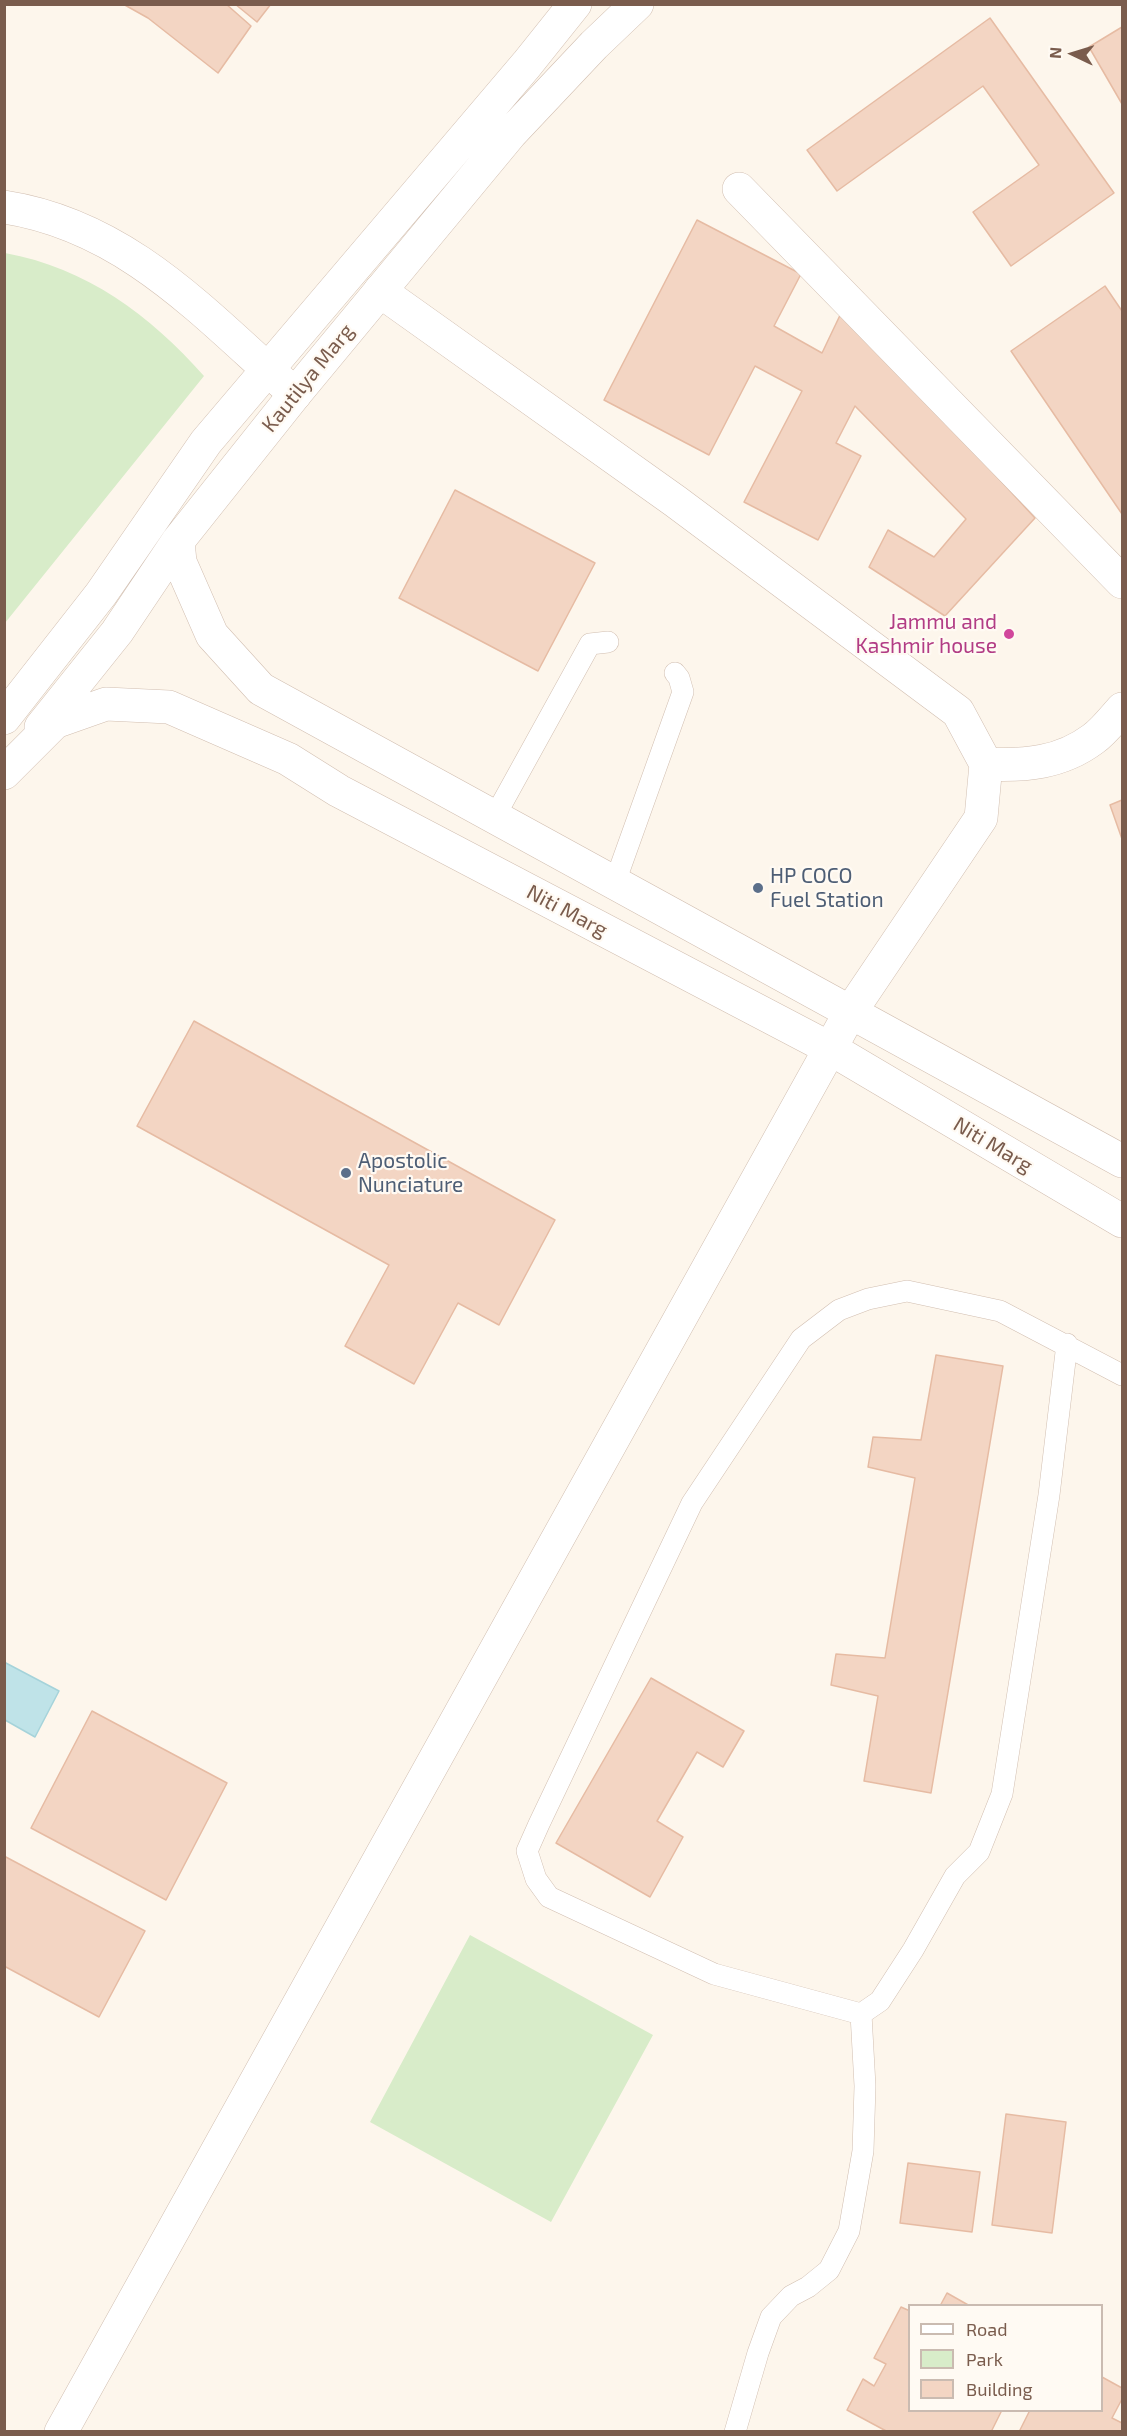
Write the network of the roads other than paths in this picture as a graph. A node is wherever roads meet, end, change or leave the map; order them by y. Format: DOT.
graph roads {
  1 [pos="575,4"];
  2 [pos="637,4"];
  3 [pos="739,189"];
  4 [pos="4,207"];
  5 [pos="380,291"];
  6 [pos="266,369"];
  7 [pos="295,394"];
  8 [pos="178,541"];
  9 [pos="1122,582"];
  10 [pos="608,642"];
  11 [pos="675,673"];
  12 [pos="1122,709"];
  13 [pos="4,718"];
  14 [pos="986,764"];
  15 [pos="4,773"];
  16 [pos="495,816"];
  17 [pos="615,882"];
  18 [pos="852,1011"];
  19 [pos="831,1049"];
  20 [pos="1122,1161"];
  21 [pos="1122,1221"];
  22 [pos="1067,1344"];
  23 [pos="1122,1375"];
  24 [pos="861,2013"];
  25 [pos="61,2432"];
  26 [pos="735,2432"];
  1 -- 6 [label="street, Kautilya Marg"];
  2 -- 5 [label="street, Kautilya Marg"];
  3 -- 9 [label="street"];
  4 -- 6 [label="street"];
  5 -- 7 [label="street, Kautilya Marg"];
  5 -- 14 [label="street"];
  6 -- 7 [label="street"];
  6 -- 13 [label="street, Kautilya Marg"];
  7 -- 8 [label="street, Kautilya Marg"];
  8 -- 15 [label="street, Kautilya Marg"];
  8 -- 16 [label="street"];
  10 -- 16 [label="lane"];
  11 -- 17 [label="lane"];
  12 -- 14 [label="street"];
  14 -- 18 [label="street"];
  15 -- 19 [label="street, Niti Marg"];
  16 -- 17 [label="street"];
  17 -- 18 [label="street"];
  18 -- 19 [label="street"];
  18 -- 20 [label="street"];
  19 -- 21 [label="street, Niti Marg"];
  19 -- 25 [label="street"];
  22 -- 23 [label="lane"];
  22 -- 24 [label="lane"];
  22 -- 24 [label="lane"];
  24 -- 26 [label="lane"];
}
